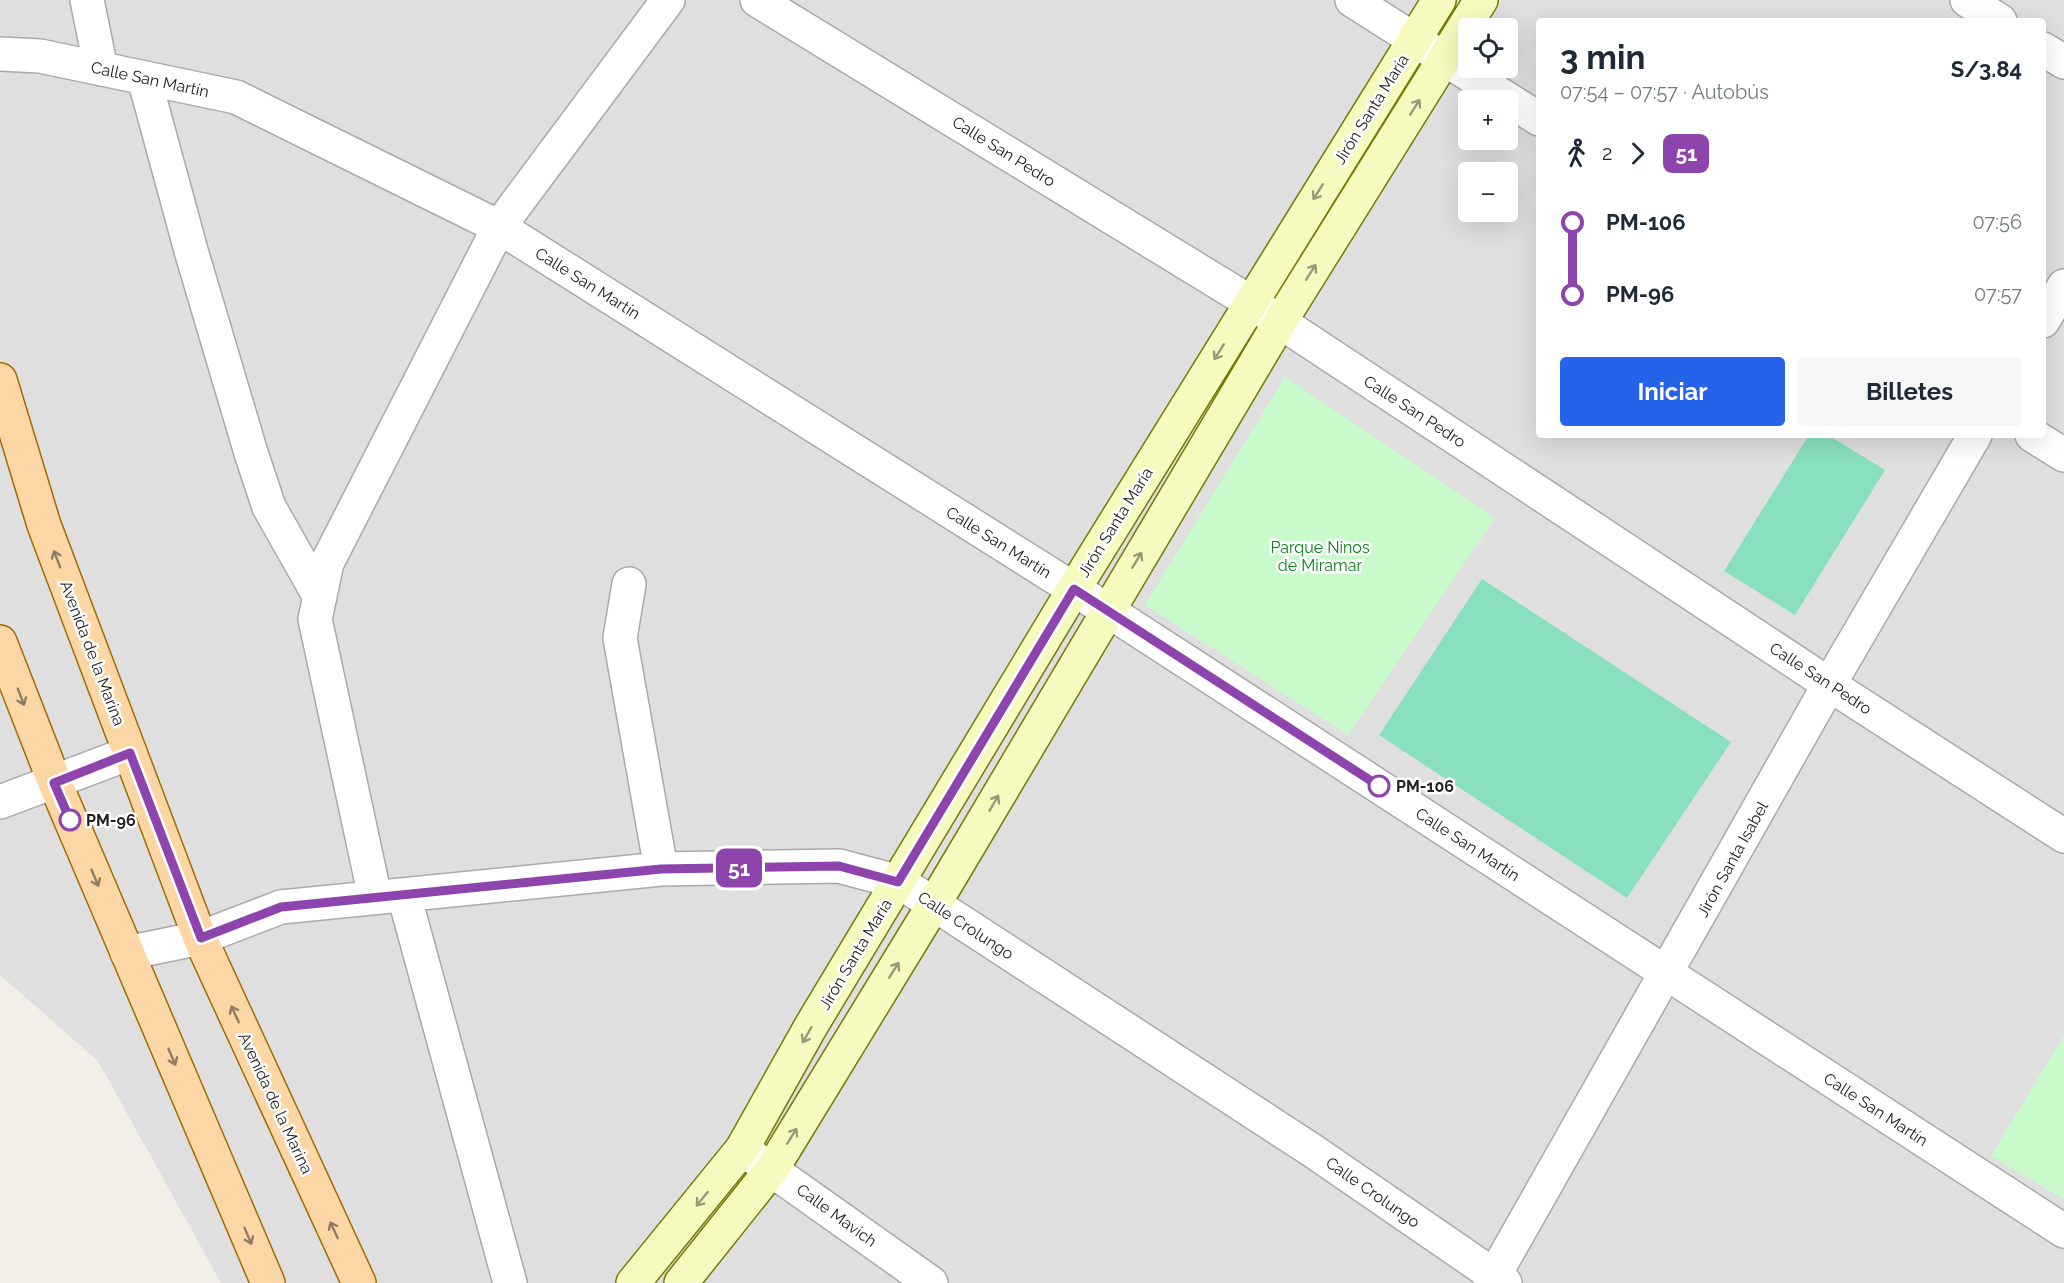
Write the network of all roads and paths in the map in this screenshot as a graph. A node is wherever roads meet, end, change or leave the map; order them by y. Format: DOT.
graph roads {
  1 [pos="87,0"];
  2 [pos="668,0"];
  3 [pos="758,0"];
  4 [pos="1352,0"];
  5 [pos="1438,0"];
  6 [pos="1481,0"];
  7 [pos="1967,0"];
  8 [pos="1995,18"];
  9 [pos="1414,39"];
  10 [pos="2046,51"];
  11 [pos="0,54"];
  12 [pos="1445,59"];
  13 [pos="2064,62"];
  14 [pos="101,69"];
  15 [pos="144,78"];
  16 [pos="1536,117"];
  17 [pos="499,227"];
  18 [pos="2064,286"];
  19 [pos="1250,302"];
  20 [pos="2046,316"];
  21 [pos="1280,322"];
  22 [pos="0,380"];
  23 [pos="1973,438"];
  24 [pos="2037,438"];
  25 [pos="2064,455"];
  26 [pos="629,584"];
  27 [pos="1074,589"];
  28 [pos="320,597"];
  29 [pos="1107,610"];
  30 [pos="0,642"];
  31 [pos="1830,684"];
  32 [pos="130,753"];
  33 [pos="54,783"];
  34 [pos="0,802"];
  35 [pos="2064,836"];
  36 [pos="661,869"];
  37 [pos="898,882"];
  38 [pos="390,896"];
  39 [pos="934,904"];
  40 [pos="201,938"];
  41 [pos="127,953"];
  42 [pos="1668,974"];
  43 [pos="742,1149"];
  44 [pos="772,1169"];
  45 [pos="2064,1231"];
  46 [pos="659,1252"];
  47 [pos="687,1281"];
  48 [pos="1497,1281"];
  49 [pos="268,1283"];
  50 [pos="359,1283"];
  51 [pos="510,1283"];
  52 [pos="633,1283"];
  53 [pos="931,1283"];
  1 -- 14 [label="street"];
  2 -- 17 [label="street"];
  3 -- 19 [label="street, Calle San Pedro"];
  4 -- 9 [label="street"];
  5 -- 9 [label="street, Jirón Santa María"];
  6 -- 12 [label="street"];
  7 -- 8 [label="street"];
  9 -- 12 [label="street"];
  9 -- 19 [label="street, Jirón Santa María, one-way"];
  10 -- 13 [label="street"];
  11 -- 14 [label="street, Calle San Martín"];
  12 -- 16 [label="street"];
  21 -- 12 [label="street, one-way"];
  14 -- 15 [label="street, Calle San Martín"];
  15 -- 17 [label="street, Calle San Martín"];
  15 -- 28 [label="street"];
  17 -- 27 [label="street, Calle San Martín"];
  17 -- 28 [label="street"];
  18 -- 20 [label="street"];
  19 -- 21 [label="street, Calle San Pedro"];
  19 -- 27 [label="street, Jirón Santa María, one-way"];
  29 -- 21 [label="street, one-way"];
  21 -- 31 [label="street, Calle San Pedro"];
  32 -- 22 [label="main road, Avenida de la Marina, one-way"];
  23 -- 31 [label="street, Jirón Santa Isabel"];
  24 -- 25 [label="street"];
  26 -- 36 [label="street"];
  27 -- 29 [label="street, Calle San Martín"];
  27 -- 37 [label="street, Jirón Santa María"];
  28 -- 38 [label="street"];
  39 -- 29 [label="street, one-way"];
  29 -- 42 [label="street, Calle San Martín"];
  30 -- 33 [label="main road, one-way"];
  31 -- 35 [label="street, Calle San Pedro"];
  31 -- 42 [label="street, Jirón Santa Isabel"];
  32 -- 33 [label="street"];
  32 -- 40 [label="main road, Avenida de la Marina"];
  33 -- 34 [label="street"];
  33 -- 41 [label="main road, one-way"];
  36 -- 37 [label="street, Calle Crolungo"];
  36 -- 38 [label="street, Calle Crolungo"];
  37 -- 39 [label="street, Calle Crolungo"];
  37 -- 43 [label="street, Jirón Santa María, one-way"];
  38 -- 40 [label="street, Calle Crolungo"];
  38 -- 51 [label="street"];
  44 -- 39 [label="street, one-way"];
  39 -- 48 [label="street, Calle Crolungo"];
  40 -- 41 [label="street, Calle Crolungo"];
  50 -- 40 [label="main road, Avenida de la Marina, one-way"];
  41 -- 49 [label="main road, one-way"];
  42 -- 45 [label="street, Calle San Martín"];
  42 -- 48 [label="street, Jirón Santa Isabel"];
  43 -- 44 [label="street, Calle Mavich"];
  43 -- 46 [label="street, Jirón Santa María, one-way"];
  44 -- 47 [label="street"];
  44 -- 53 [label="street, Calle Mavich"];
  46 -- 47 [label="street"];
  46 -- 52 [label="street, Jirón Santa María"];
}
